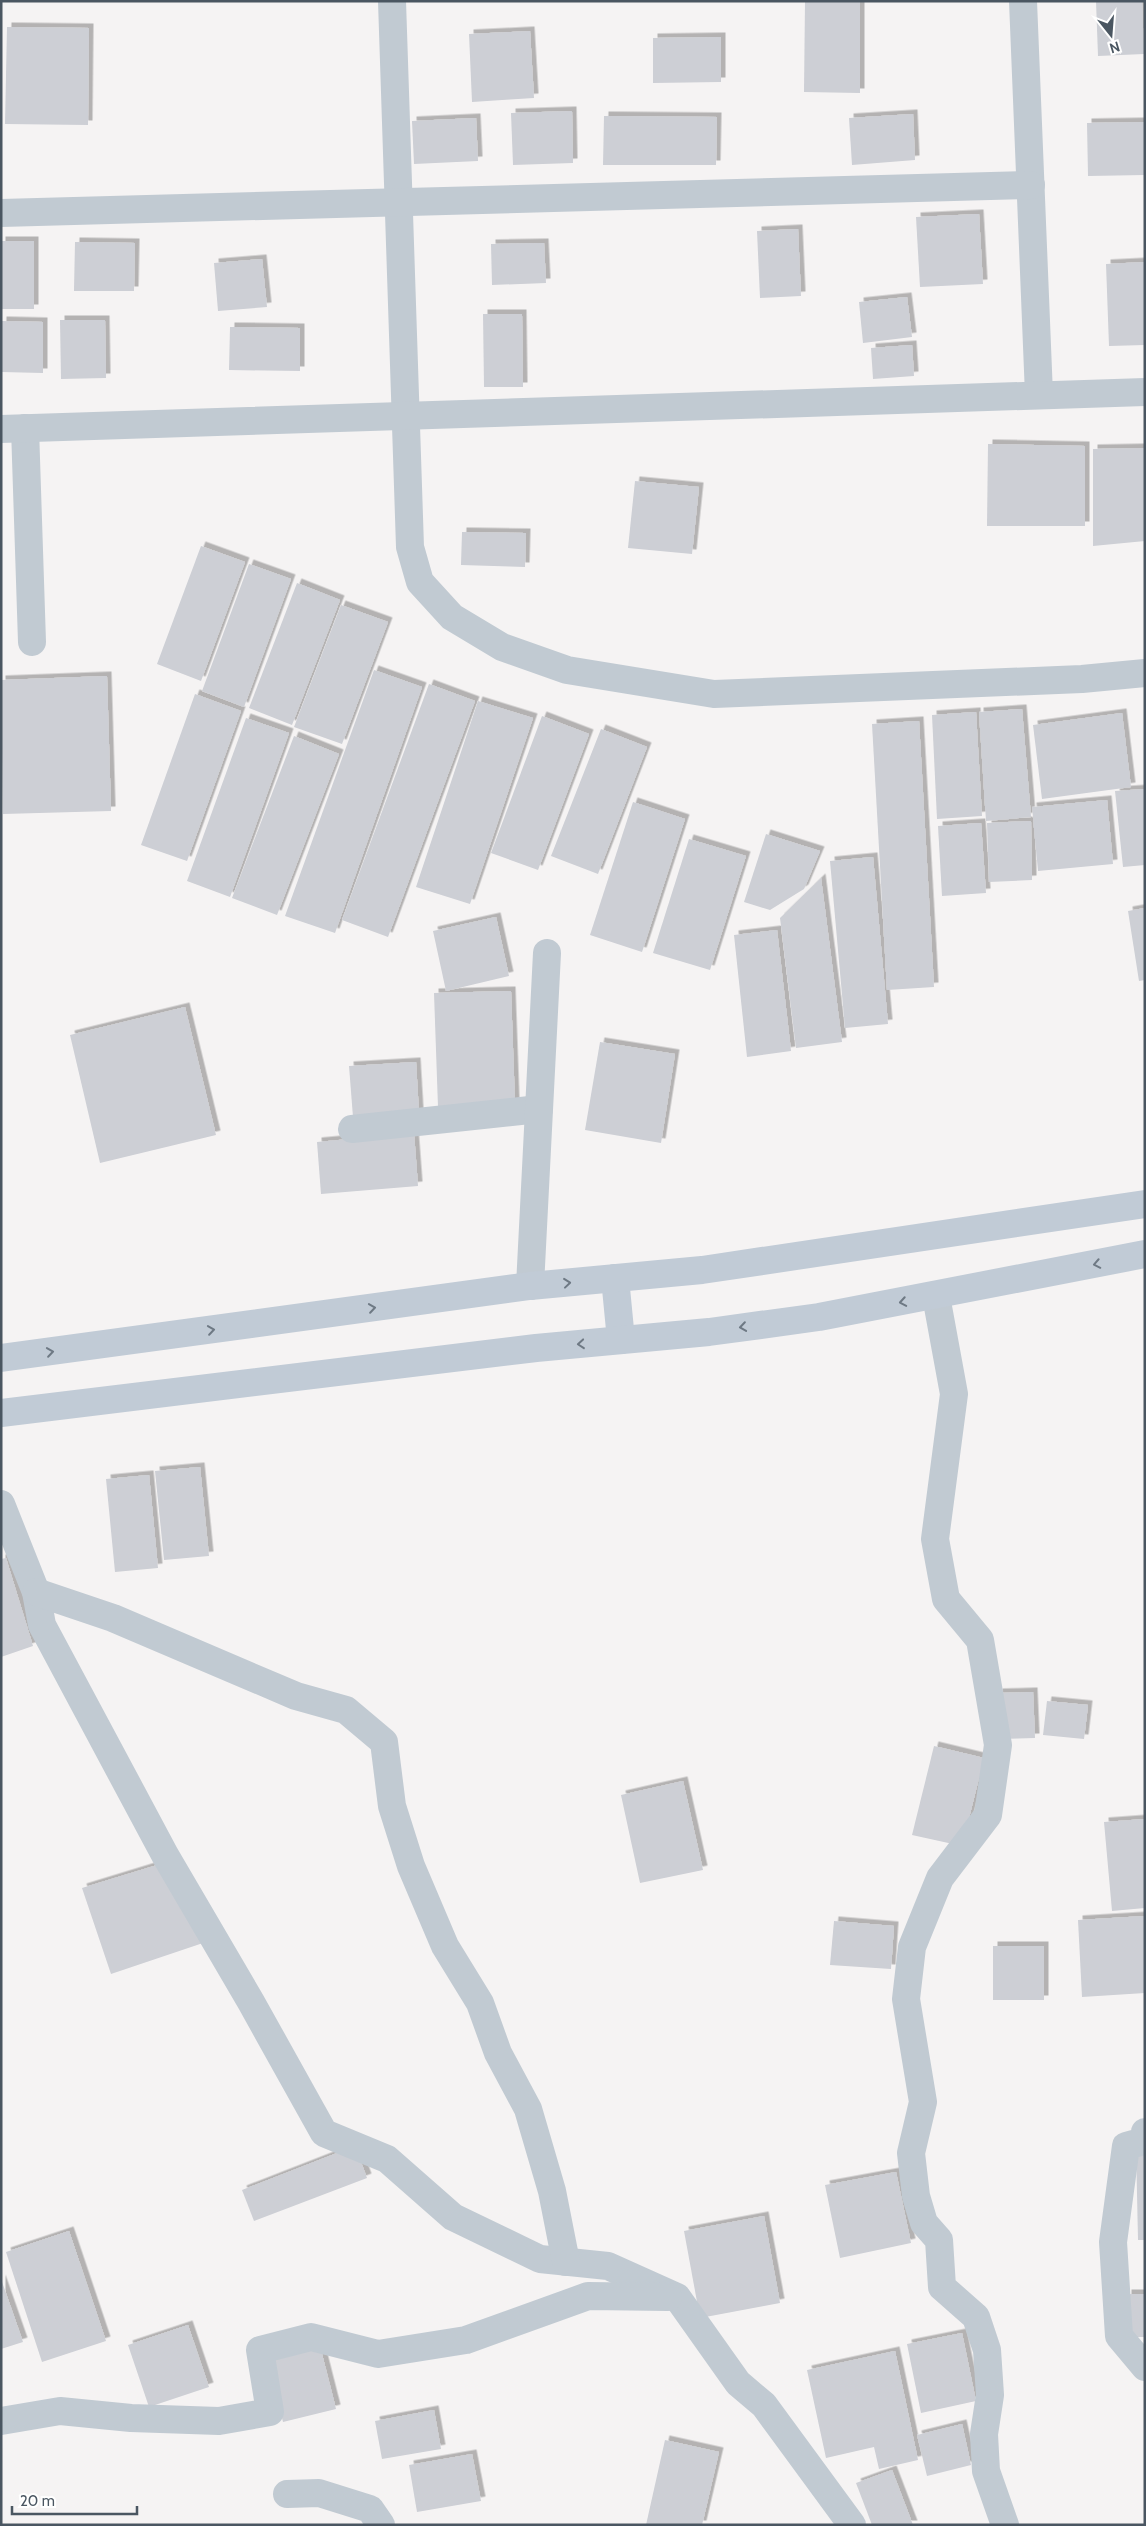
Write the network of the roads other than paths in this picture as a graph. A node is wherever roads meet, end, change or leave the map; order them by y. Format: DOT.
graph roads {
  1 [pos="392,1"];
  2 [pos="1023,1"];
  3 [pos="1031,186"];
  4 [pos="397,201"];
  5 [pos="1,213"];
  6 [pos="1145,392"];
  7 [pos="1039,395"];
  8 [pos="405,416"];
  9 [pos="13,428"];
  10 [pos="32,642"];
  11 [pos="1145,674"];
  12 [pos="547,953"];
  13 [pos="539,1109"];
  14 [pos="352,1129"];
  15 [pos="1145,1204"];
  16 [pos="1145,1254"];
  17 [pos="615,1278"];
  18 [pos="530,1286"];
  19 [pos="936,1296"];
  20 [pos="621,1340"];
  21 [pos="1,1358"];
  22 [pos="1,1413"];
  23 [pos="1,1504"];
  24 [pos="36,1592"];
  25 [pos="1145,2132"];
  26 [pos="566,2262"];
  27 [pos="677,2297"];
  28 [pos="1145,2367"];
  29 [pos="1,2421"];
  30 [pos="287,2494"];
  31 [pos="381,2525"];
  32 [pos="852,2525"];
  33 [pos="1005,2525"];
  1 -- 4 [label="street"];
  2 -- 3 [label="street"];
  3 -- 4 [label="street"];
  3 -- 7 [label="street"];
  4 -- 5 [label="street"];
  4 -- 8 [label="street"];
  6 -- 7 [label="street"];
  7 -- 8 [label="street"];
  8 -- 9 [label="street"];
  8 -- 11 [label="street"];
  9 -- 10 [label="street"];
  12 -- 13 [label="street"];
  13 -- 14 [label="street"];
  13 -- 18 [label="street"];
  15 -- 17 [label="street"];
  16 -- 19 [label="street, one-way"];
  18 -- 17 [label="street, one-way"];
  17 -- 20 [label="street"];
  21 -- 18 [label="street, one-way"];
  19 -- 20 [label="street, one-way"];
  19 -- 33 [label="street"];
  20 -- 22 [label="street, one-way"];
  23 -- 24 [label="street"];
  24 -- 26 [label="street"];
  24 -- 26 [label="street"];
  25 -- 28 [label="street"];
  26 -- 27 [label="street"];
  27 -- 29 [label="street"];
  27 -- 32 [label="street"];
  30 -- 31 [label="street"];
}
